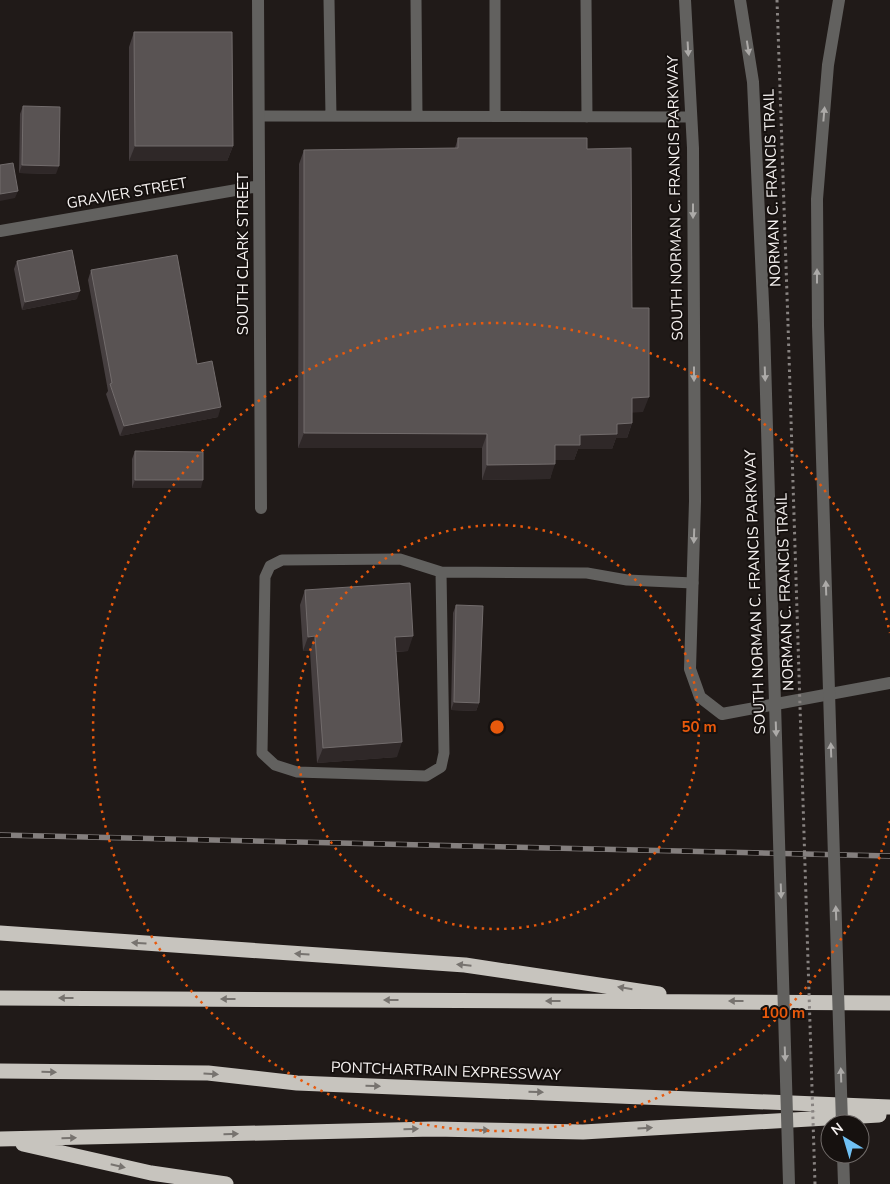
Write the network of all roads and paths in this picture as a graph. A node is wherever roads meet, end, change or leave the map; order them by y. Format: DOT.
graph roads {
  1 [pos="258,0"];
  2 [pos="329,0"];
  3 [pos="416,0"];
  4 [pos="495,0"];
  5 [pos="586,0"];
  6 [pos="685,0"];
  7 [pos="740,0"];
  8 [pos="777,0"];
  9 [pos="840,0"];
  10 [pos="260,116"];
  11 [pos="331,116"];
  12 [pos="418,116"];
  13 [pos="495,116"];
  14 [pos="587,117"];
  15 [pos="691,117"];
  16 [pos="259,186"];
  17 [pos="0,232"];
  18 [pos="261,508"];
  19 [pos="441,572"];
  20 [pos="693,583"];
  21 [pos="890,683"];
  22 [pos="0,933"];
  23 [pos="0,998"];
  24 [pos="707,1001"];
  25 [pos="890,1003"];
  26 [pos="0,1071"];
  27 [pos="890,1107"];
  28 [pos="842,1114"];
  29 [pos="890,1114"];
  30 [pos="1,1139"];
  31 [pos="843,1164"];
  32 [pos="226,1184"];
  33 [pos="789,1184"];
  34 [pos="815,1184"];
  35 [pos="844,1184"];
  1 -- 10 [label="street, SOUTH CLARK STREET"];
  2 -- 11 [label="lane"];
  3 -- 12 [label="lane"];
  4 -- 13 [label="lane"];
  5 -- 14 [label="lane"];
  6 -- 15 [label="street, SOUTH NORMAN C. FRANCIS PARKWAY, one-way"];
  7 -- 33 [label="street, SOUTH NORMAN C. FRANCIS PARKWAY, one-way, bridge"];
  8 -- 34 [label="path, NORMAN C. FRANCIS TRAIL, bridge"];
  28 -- 9 [label="street, one-way, bridge"];
  10 -- 11 [label="lane"];
  10 -- 16 [label="street, SOUTH CLARK STREET"];
  11 -- 12 [label="lane"];
  12 -- 13 [label="lane"];
  13 -- 14 [label="lane"];
  14 -- 15 [label="lane"];
  15 -- 20 [label="street, SOUTH NORMAN C. FRANCIS PARKWAY, one-way"];
  16 -- 17 [label="street, GRAVIER STREET"];
  16 -- 18 [label="street, SOUTH CLARK STREET"];
  19 -- 19 [label="lane"];
  19 -- 20 [label="lane"];
  20 -- 21 [label="street, SOUTH NORMAN C. FRANCIS PARKWAY"];
  24 -- 22 [label="highway, one-way"];
  24 -- 23 [label="highway, one-way"];
  25 -- 24 [label="highway, one-way"];
  26 -- 27 [label="highway, PONTCHARTRAIN EXPRESSWAY, one-way"];
  30 -- 29 [label="highway, one-way"];
  30 -- 32 [label="highway, one-way"];
  31 -- 35 [label="street"];
}
